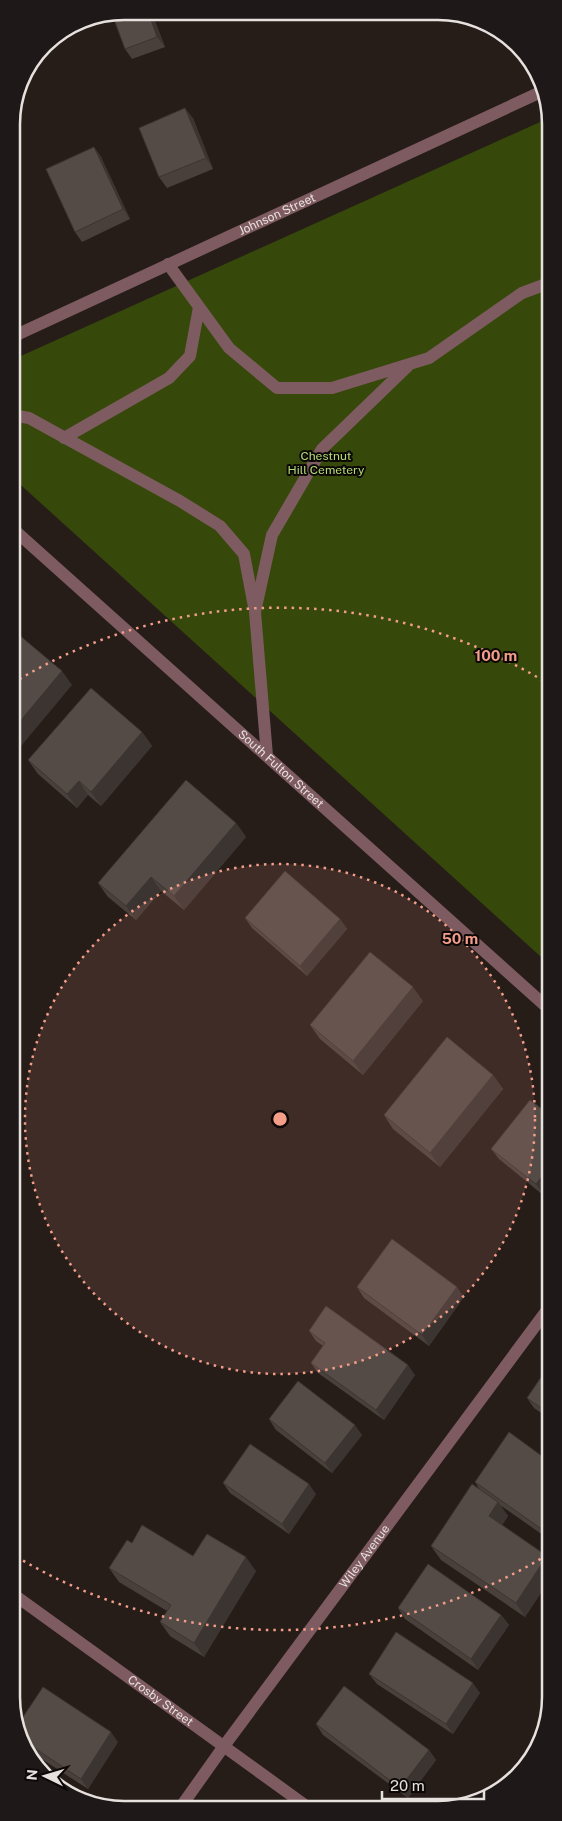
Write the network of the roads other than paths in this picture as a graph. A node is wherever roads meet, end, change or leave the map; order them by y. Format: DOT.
graph roads {
  1 [pos="537,95"];
  2 [pos="168,264"];
  3 [pos="542,286"];
  4 [pos="199,307"];
  5 [pos="20,333"];
  6 [pos="410,364"];
  7 [pos="20,416"];
  8 [pos="64,438"];
  9 [pos="20,535"];
  10 [pos="255,612"];
  11 [pos="267,756"];
  12 [pos="542,1003"];
  13 [pos="542,1317"];
  14 [pos="20,1599"];
  15 [pos="224,1746"];
  16 [pos="185,1801"];
  17 [pos="299,1801"];
  1 -- 2 [label="street, Johnson Street"];
  2 -- 4 [label="street"];
  2 -- 5 [label="street, Johnson Street"];
  3 -- 6 [label="street"];
  4 -- 6 [label="street"];
  4 -- 8 [label="street"];
  6 -- 10 [label="street"];
  7 -- 8 [label="street"];
  8 -- 10 [label="street"];
  9 -- 11 [label="street, South Fulton Street"];
  10 -- 11 [label="street"];
  11 -- 12 [label="street, South Fulton Street"];
  13 -- 15 [label="street, Wiley Avenue"];
  14 -- 15 [label="street, Crosby Street"];
  15 -- 16 [label="street, Wiley Avenue"];
  15 -- 17 [label="street, Crosby Street"];
}
